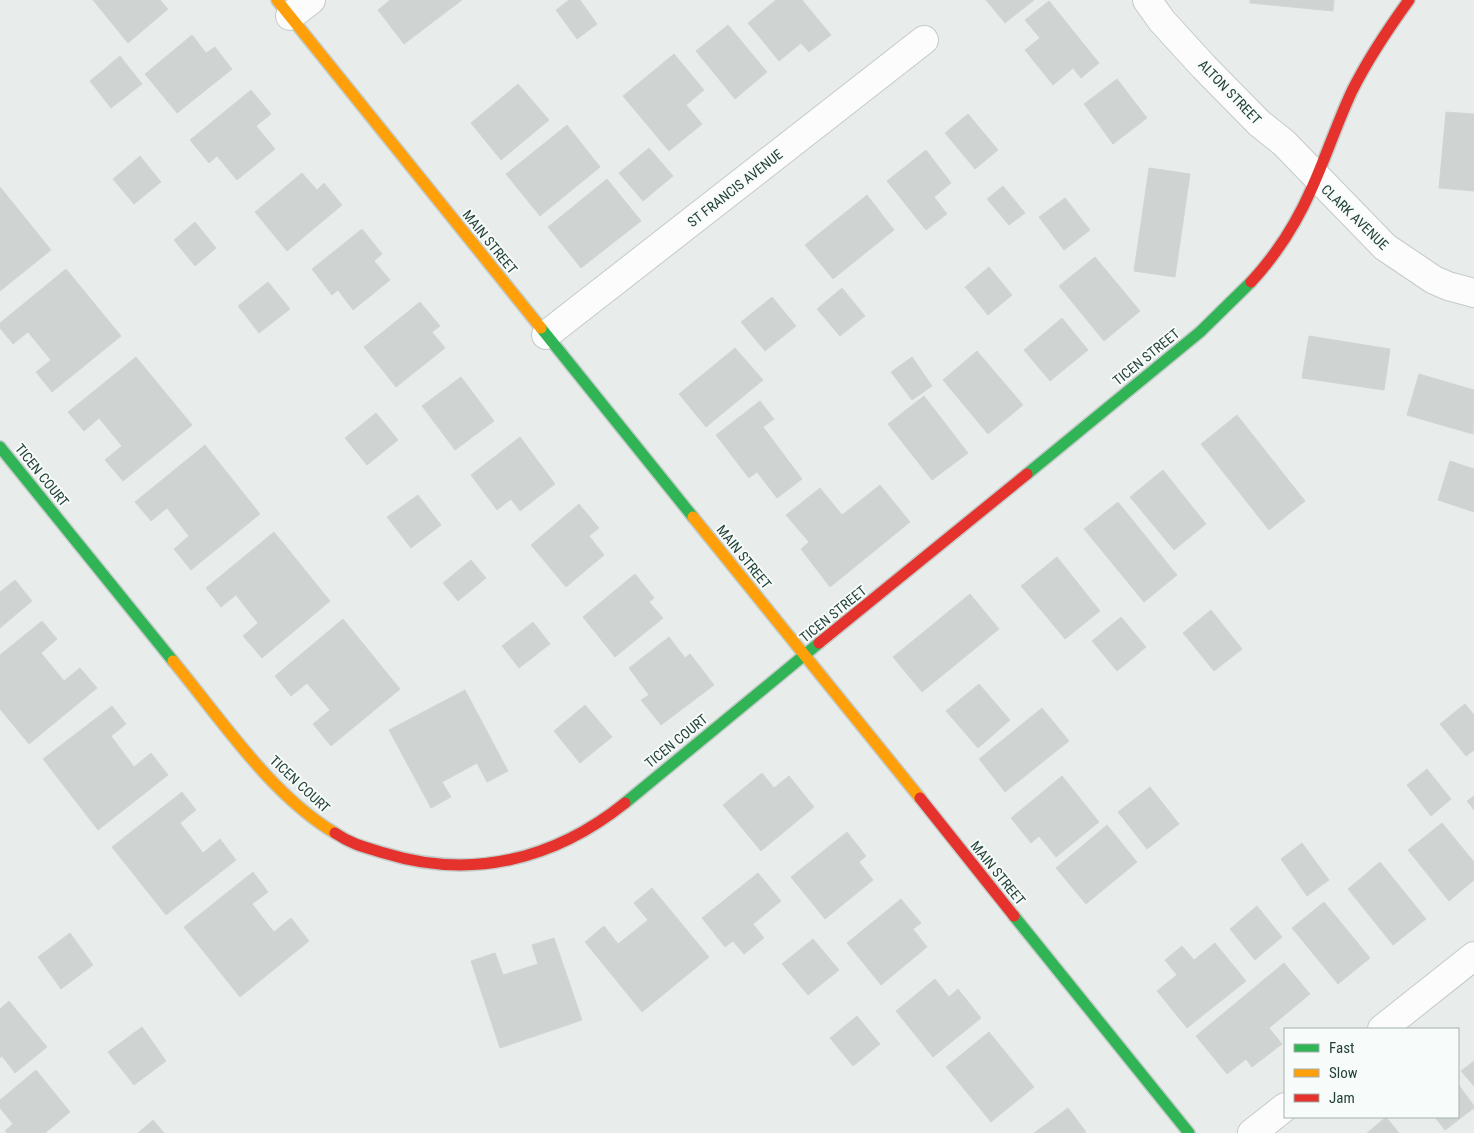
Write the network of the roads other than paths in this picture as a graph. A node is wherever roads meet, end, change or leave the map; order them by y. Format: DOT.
graph roads {
  1 [pos="1147,0"];
  2 [pos="1409,0"];
  3 [pos="293,5"];
  4 [pos="924,40"];
  5 [pos="1317,179"];
  6 [pos="1474,293"];
  7 [pos="546,336"];
  8 [pos="0,447"];
  9 [pos="804,656"];
  10 [pos="1474,956"];
  11 [pos="1383,1028"];
  12 [pos="1284,1108"];
  13 [pos="1189,1133"];
  14 [pos="1252,1133"];
  1 -- 5 [label="street, ALTON STREET"];
  2 -- 5 [label="street, TICEN STREET"];
  3 -- 7 [label="street, MAIN STREET"];
  4 -- 7 [label="street, ST FRANCIS AVENUE"];
  5 -- 6 [label="street, CLARK AVENUE"];
  5 -- 9 [label="street, TICEN STREET"];
  7 -- 9 [label="street, MAIN STREET"];
  8 -- 9 [label="street, TICEN COURT"];
  9 -- 13 [label="street, MAIN STREET"];
  10 -- 11 [label="street"];
  12 -- 14 [label="street"];
}
